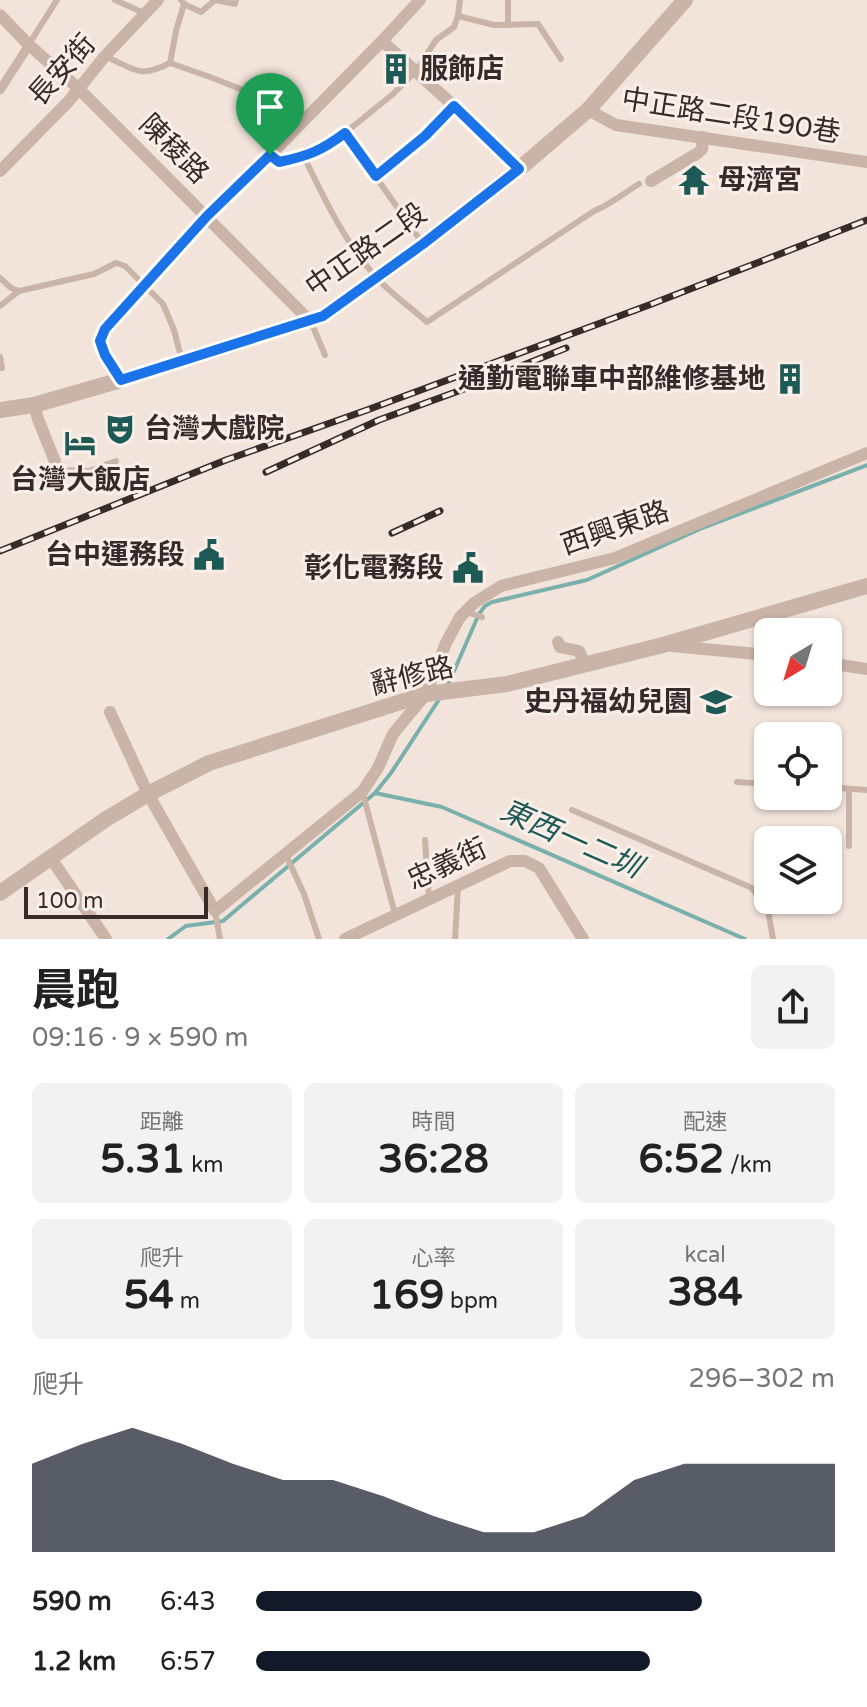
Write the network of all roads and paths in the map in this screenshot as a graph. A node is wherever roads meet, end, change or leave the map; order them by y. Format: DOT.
graph roads {
  1 [pos="57,0"];
  2 [pos="115,0"];
  3 [pos="158,0"];
  4 [pos="215,0"];
  5 [pos="236,0"];
  6 [pos="420,0"];
  7 [pos="460,0"];
  8 [pos="508,0"];
  9 [pos="685,0"];
  10 [pos="183,2"];
  11 [pos="145,14"];
  12 [pos="0,15"];
  13 [pos="458,16"];
  14 [pos="508,25"];
  15 [pos="382,41"];
  16 [pos="29,45"];
  17 [pos="105,56"];
  18 [pos="561,59"];
  19 [pos="170,63"];
  20 [pos="416,71"];
  21 [pos="78,88"];
  22 [pos="0,90"];
  23 [pos="454,106"];
  24 [pos="588,110"];
  25 [pos="308,116"];
  26 [pos="345,133"];
  27 [pos="703,137"];
  28 [pos="270,155"];
  29 [pos="304,157"];
  30 [pos="867,162"];
  31 [pos="519,169"];
  32 [pos="0,171"];
  33 [pos="376,176"];
  34 [pos="645,182"];
  35 [pos="207,216"];
  36 [pos="423,244"];
  37 [pos="376,277"];
  38 [pos="0,278"];
  39 [pos="146,286"];
  40 [pos="19,291"];
  41 [pos="0,306"];
  42 [pos="310,321"];
  43 [pos="325,355"];
  44 [pos="182,361"];
  45 [pos="121,380"];
  46 [pos="34,405"];
  47 [pos="0,410"];
  48 [pos="867,453"];
  49 [pos="116,461"];
  50 [pos="56,464"];
  51 [pos="867,586"];
  52 [pos="466,612"];
  53 [pos="482,617"];
  54 [pos="558,642"];
  55 [pos="663,645"];
  56 [pos="754,654"];
  57 [pos="585,664"];
  58 [pos="842,665"];
  59 [pos="867,669"];
  60 [pos="438,693"];
  61 [pos="110,712"];
  62 [pos="737,782"];
  63 [pos="754,783"];
  64 [pos="842,788"];
  65 [pos="849,789"];
  66 [pos="867,790"];
  67 [pos="362,792"];
  68 [pos="148,794"];
  69 [pos="572,810"];
  70 [pos="425,840"];
  71 [pos="849,846"];
  72 [pos="285,853"];
  73 [pos="50,857"];
  74 [pos="458,885"];
  75 [pos="0,893"];
  76 [pos="429,899"];
  77 [pos="215,911"];
  78 [pos="395,914"];
  79 [pos="106,939"];
  80 [pos="220,939"];
  81 [pos="319,939"];
  82 [pos="345,939"];
  83 [pos="455,939"];
  84 [pos="583,939"];
  85 [pos="773,939"];
  1 -- 16 [label="lane"];
  2 -- 11 [label="lane"];
  3 -- 11 [label="street, 長安街"];
  4 -- 5 [label="lane"];
  4 -- 10 [label="lane"];
  6 -- 15 [label="street"];
  7 -- 13 [label="lane"];
  8 -- 14 [label="lane"];
  9 -- 24 [label="street, 中正路二段"];
  10 -- 19 [label="lane"];
  11 -- 17 [label="street, 長安街"];
  12 -- 16 [label="street, 陳稜路"];
  13 -- 14 [label="lane"];
  13 -- 20 [label="lane"];
  14 -- 18 [label="lane"];
  15 -- 20 [label="street"];
  15 -- 25 [label="street"];
  16 -- 21 [label="street, 陳稜路"];
  16 -- 22 [label="street"];
  17 -- 19 [label="lane"];
  17 -- 21 [label="street, 長安街"];
  19 -- 25 [label="lane"];
  20 -- 23 [label="street"];
  20 -- 26 [label="lane"];
  21 -- 32 [label="street, 長安街"];
  21 -- 35 [label="street, 陳稜路"];
  23 -- 31 [label="street"];
  23 -- 33 [label="lane"];
  24 -- 27 [label="street, 中正路二段190巷"];
  24 -- 31 [label="street, 中正路二段"];
  25 -- 28 [label="street"];
  26 -- 29 [label="lane"];
  26 -- 33 [label="lane"];
  27 -- 30 [label="street, 中正路二段190巷"];
  27 -- 34 [label="street"];
  28 -- 29 [label="lane"];
  28 -- 35 [label="street"];
  29 -- 37 [label="lane"];
  31 -- 36 [label="street, 中正路二段"];
  33 -- 36 [label="lane"];
  34 -- 37 [label="lane"];
  35 -- 39 [label="street"];
  35 -- 42 [label="street, 陳稜路"];
  36 -- 37 [label="street, 中正路二段"];
  37 -- 42 [label="street, 中正路二段"];
  38 -- 40 [label="lane"];
  39 -- 40 [label="lane"];
  39 -- 44 [label="lane"];
  39 -- 45 [label="street"];
  40 -- 41 [label="lane"];
  42 -- 43 [label="lane"];
  42 -- 44 [label="street, 中正路二段"];
  44 -- 45 [label="street, 中正路二段"];
  45 -- 46 [label="street, 中正路二段"];
  46 -- 47 [label="street, 中正路二段"];
  46 -- 50 [label="street"];
  48 -- 52 [label="street, 西興東路"];
  49 -- 50 [label="lane"];
  51 -- 55 [label="street, 辭修路"];
  52 -- 53 [label="lane"];
  52 -- 60 [label="street, 西興東路"];
  54 -- 57 [label="street"];
  55 -- 56 [label="street"];
  55 -- 57 [label="street, 辭修路"];
  57 -- 60 [label="street, 辭修路"];
  58 -- 59 [label="street"];
  60 -- 67 [label="street, 西興東路"];
  60 -- 68 [label="street, 辭修路"];
  61 -- 68 [label="street"];
  62 -- 63 [label="lane"];
  64 -- 65 [label="lane"];
  65 -- 66 [label="lane"];
  65 -- 71 [label="lane"];
  67 -- 72 [label="street"];
  67 -- 78 [label="lane"];
  68 -- 73 [label="street, 辭修路"];
  68 -- 77 [label="street"];
  69 -- 85 [label="lane"];
  70 -- 76 [label="lane"];
  72 -- 77 [label="street"];
  72 -- 81 [label="lane"];
  73 -- 75 [label="street, 辭修路"];
  73 -- 79 [label="street"];
  74 -- 76 [label="street, 忠義街"];
  74 -- 83 [label="lane"];
  74 -- 84 [label="street, 忠義街"];
  76 -- 78 [label="street, 忠義街"];
  77 -- 80 [label="lane"];
  78 -- 82 [label="street, 忠義街"];
}
